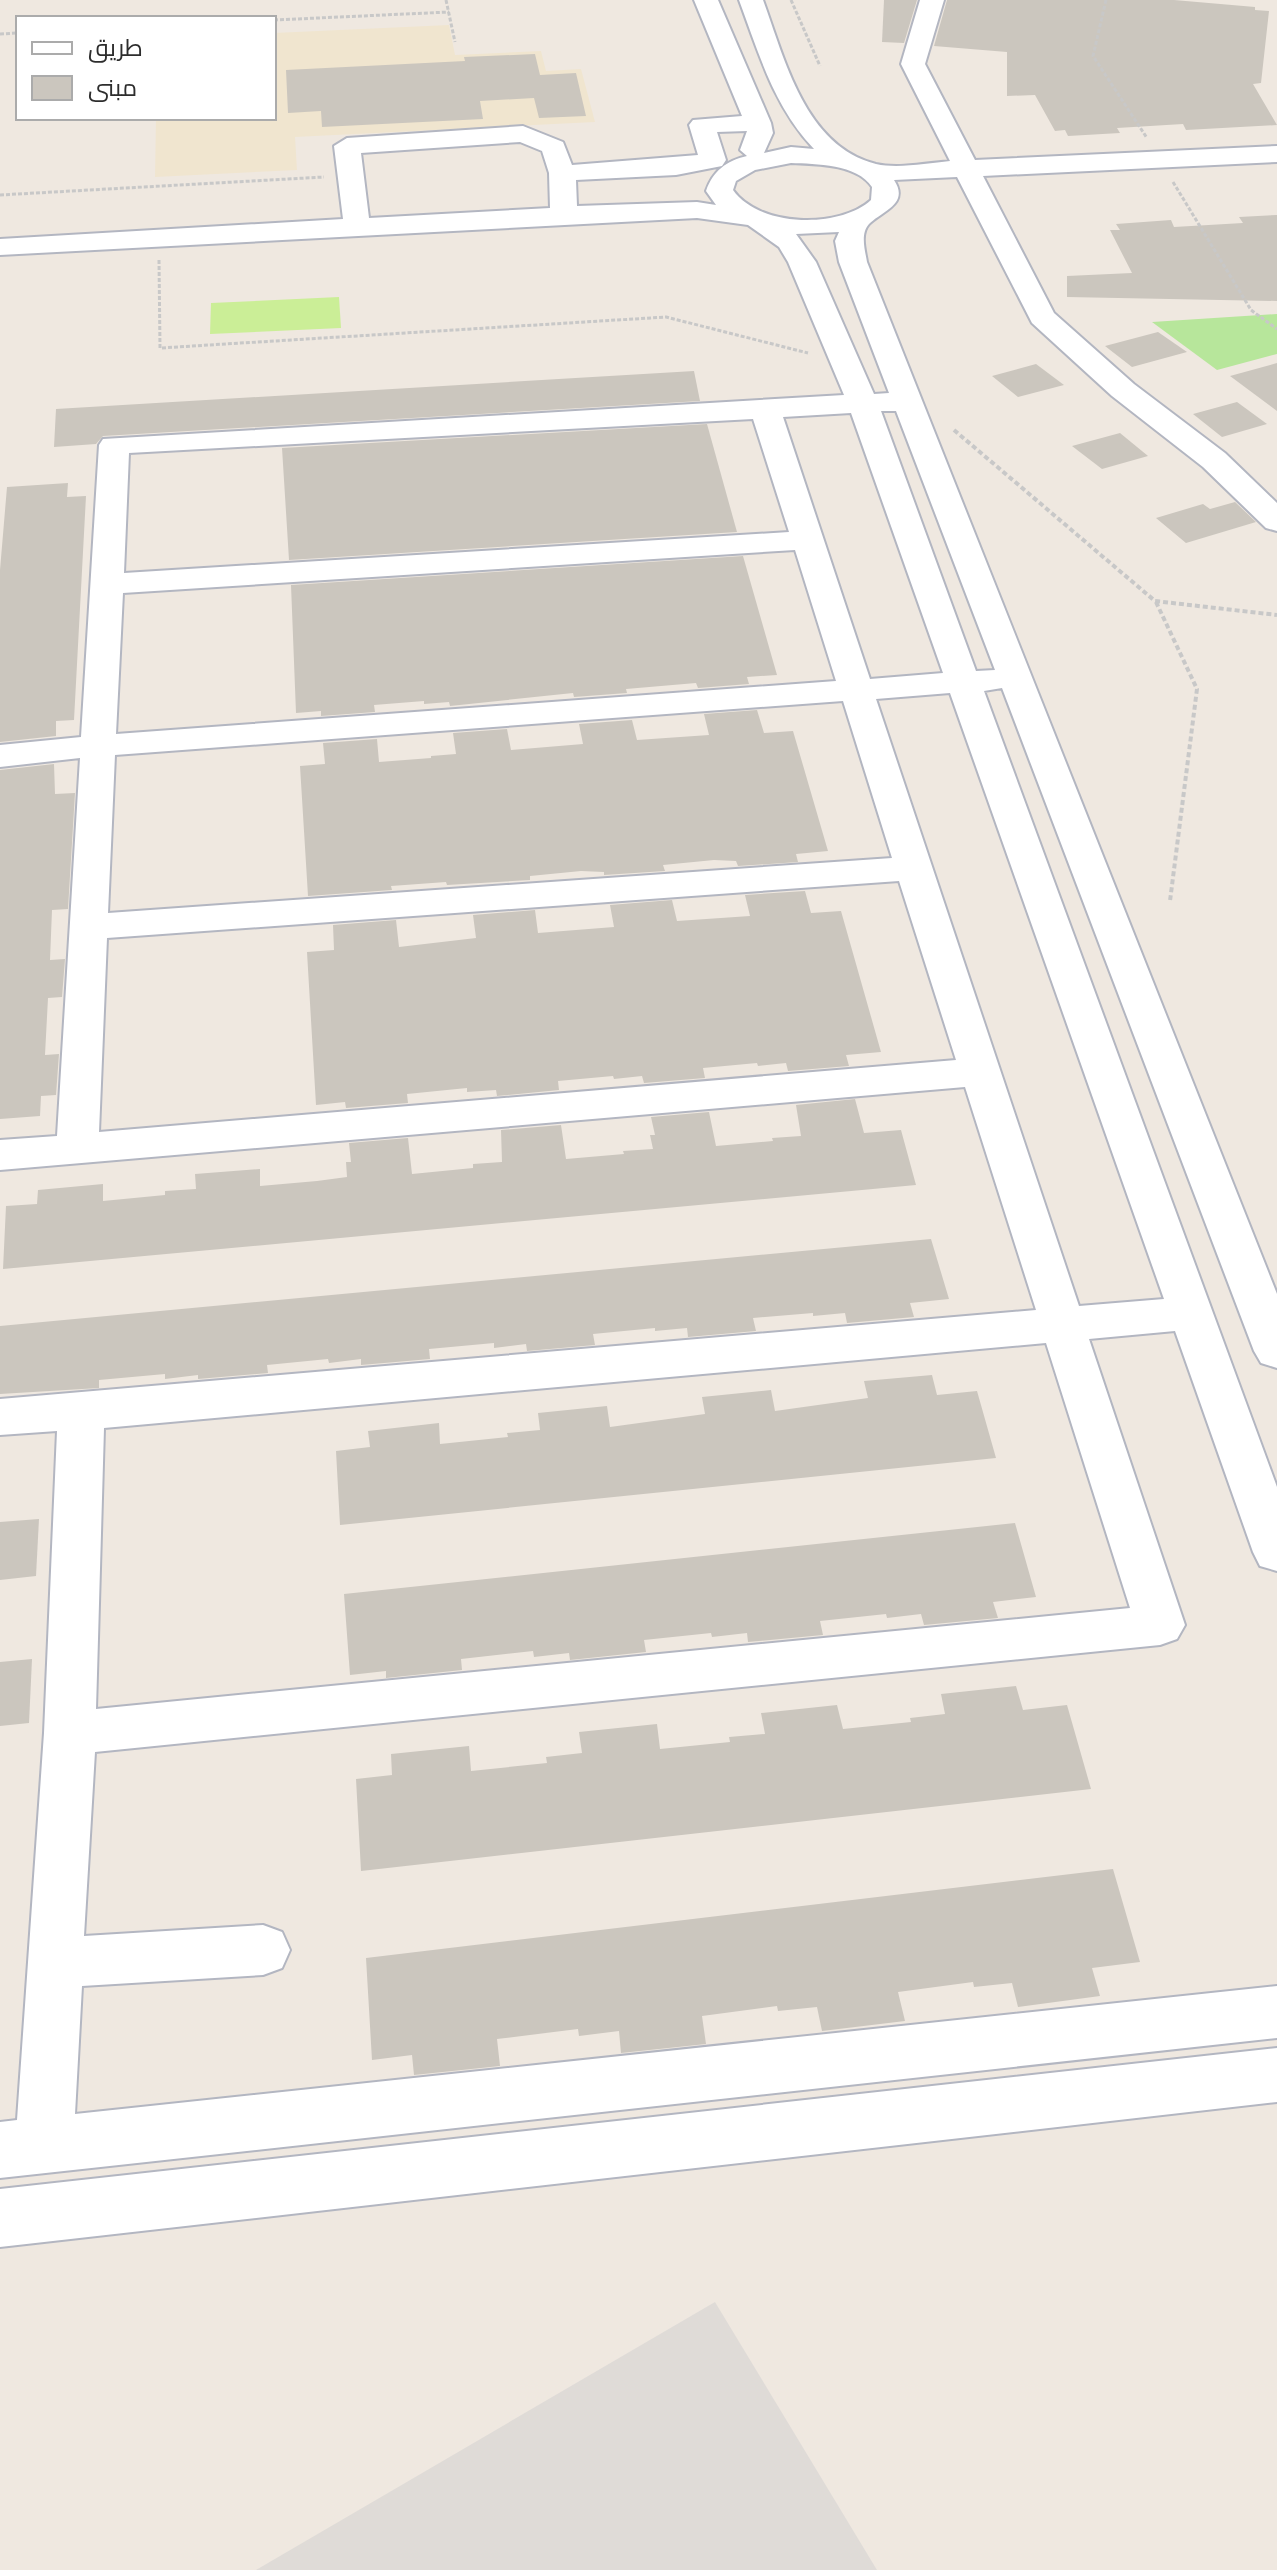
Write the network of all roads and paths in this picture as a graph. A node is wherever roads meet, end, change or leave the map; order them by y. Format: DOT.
graph roads {
  1 [pos="446,0"];
  2 [pos="706,0"];
  3 [pos="751,0"];
  4 [pos="791,0"];
  5 [pos="932,0"];
  6 [pos="1106,0"];
  7 [pos="449,12"];
  8 [pos="276,20"];
  9 [pos="455,42"];
  10 [pos="820,66"];
  11 [pos="758,123"];
  12 [pos="1277,154"];
  13 [pos="845,161"];
  14 [pos="1166,168"];
  15 [pos="1277,172"];
  16 [pos="731,173"];
  17 [pos="872,173"];
  18 [pos="353,175"];
  19 [pos="971,180"];
  20 [pos="563,194"];
  21 [pos="0,195"];
  22 [pos="871,210"];
  23 [pos="355,218"];
  24 [pos="752,219"];
  25 [pos="0,229"];
  26 [pos="159,238"];
  27 [pos="0,247"];
  28 [pos="1277,329"];
  29 [pos="809,354"];
  30 [pos="907,401"];
  31 [pos="863,404"];
  32 [pos="765,409"];
  33 [pos="948,426"];
  34 [pos="1276,534"];
  35 [pos="807,540"];
  36 [pos="107,584"];
  37 [pos="1155,601"];
  38 [pos="1277,615"];
  39 [pos="1015,678"];
  40 [pos="963,682"];
  41 [pos="856,690"];
  42 [pos="98,746"];
  43 [pos="0,756"];
  44 [pos="914,868"];
  45 [pos="1170,901"];
  46 [pos="89,927"];
  47 [pos="981,1072"];
  48 [pos="77,1149"];
  49 [pos="0,1155"];
  50 [pos="1191,1313"];
  51 [pos="1062,1324"];
  52 [pos="1277,1351"];
  53 [pos="81,1412"];
  54 [pos="0,1417"];
  55 [pos="1277,1552"];
  56 [pos="70,1733"];
  57 [pos="263,1950"];
  58 [pos="56,1963"];
  59 [pos="1277,2012"];
  60 [pos="1277,2075"];
  61 [pos="22,2147"];
  62 [pos="0,2218"];
  1 -- 7 [label="path"];
  2 -- 11 [label="street"];
  3 -- 13 [label="street"];
  4 -- 10 [label="path"];
  5 -- 19 [label="street"];
  6 -- 14 [label="path"];
  7 -- 8 [label="path"];
  7 -- 9 [label="path"];
  11 -- 16 [label="street"];
  11 -- 20 [label="street"];
  12 -- 14 [label="street"];
  13 -- 16 [label="street"];
  13 -- 17 [label="street"];
  14 -- 15 [label="street"];
  14 -- 19 [label="street"];
  14 -- 28 [label="path"];
  16 -- 20 [label="street"];
  16 -- 24 [label="street"];
  17 -- 19 [label="street"];
  17 -- 22 [label="street"];
  18 -- 20 [label="street"];
  18 -- 21 [label="path"];
  18 -- 23 [label="street"];
  19 -- 22 [label="street"];
  19 -- 34 [label="street"];
  20 -- 23 [label="street"];
  20 -- 24 [label="street"];
  22 -- 24 [label="street"];
  22 -- 30 [label="street"];
  23 -- 25 [label="street"];
  23 -- 26 [label="street"];
  24 -- 31 [label="street"];
  26 -- 27 [label="street"];
  26 -- 29 [label="path"];
  30 -- 31 [label="street"];
  30 -- 39 [label="street"];
  31 -- 32 [label="street"];
  31 -- 40 [label="street"];
  32 -- 35 [label="street"];
  32 -- 36 [label="street"];
  33 -- 37 [label="path"];
  35 -- 36 [label="street"];
  35 -- 41 [label="street"];
  36 -- 42 [label="street"];
  37 -- 38 [label="path"];
  37 -- 45 [label="path"];
  39 -- 40 [label="street"];
  39 -- 52 [label="street"];
  40 -- 41 [label="street"];
  40 -- 50 [label="street"];
  41 -- 42 [label="street"];
  41 -- 44 [label="street"];
  42 -- 43 [label="street"];
  42 -- 46 [label="street"];
  44 -- 46 [label="street"];
  44 -- 47 [label="street"];
  46 -- 48 [label="street"];
  47 -- 48 [label="street"];
  47 -- 51 [label="street"];
  48 -- 49 [label="street"];
  50 -- 51 [label="street"];
  50 -- 55 [label="street"];
  51 -- 53 [label="street"];
  51 -- 56 [label="street"];
  53 -- 54 [label="street"];
  53 -- 56 [label="street"];
  56 -- 58 [label="street"];
  57 -- 58 [label="street"];
  58 -- 61 [label="street"];
  59 -- 61 [label="street"];
  60 -- 62 [label="street"];
}
